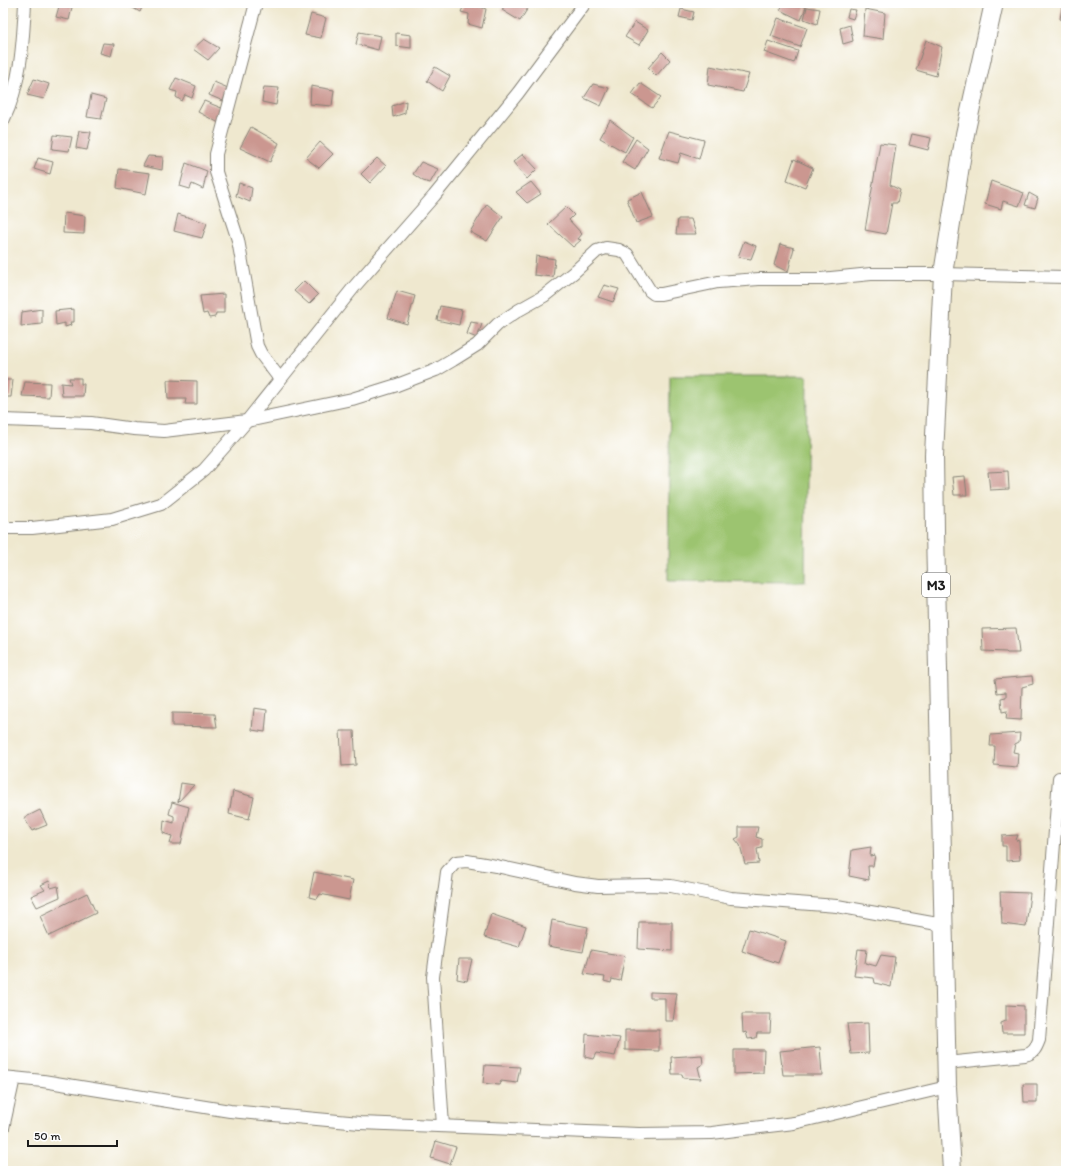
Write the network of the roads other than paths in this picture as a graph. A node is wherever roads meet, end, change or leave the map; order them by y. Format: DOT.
graph roads {
  1 [pos="25,3"];
  2 [pos="256,3"];
  3 [pos="585,3"];
  4 [pos="994,3"];
  5 [pos="3,121"];
  6 [pos="943,274"];
  7 [pos="1066,277"];
  8 [pos="280,379"];
  9 [pos="3,420"];
  10 [pos="247,421"];
  11 [pos="3,528"];
  12 [pos="1059,778"];
  13 [pos="943,925"];
  14 [pos="946,1063"];
  15 [pos="9,1077"];
  16 [pos="947,1087"];
  17 [pos="443,1126"];
  18 [pos="3,1128"];
  19 [pos="952,1171"];
  1 -- 5 [label="street"];
  2 -- 8 [label="street"];
  3 -- 8 [label="street"];
  4 -- 6 [label="main road, M3"];
  6 -- 7 [label="street"];
  6 -- 10 [label="street"];
  6 -- 13 [label="main road, M3"];
  8 -- 10 [label="street"];
  9 -- 10 [label="street"];
  10 -- 11 [label="street"];
  12 -- 14 [label="street"];
  13 -- 14 [label="main road, M3"];
  13 -- 17 [label="street"];
  14 -- 16 [label="main road, M3"];
  15 -- 17 [label="street"];
  15 -- 18 [label="street"];
  16 -- 17 [label="street"];
  16 -- 19 [label="main road, M3"];
}
